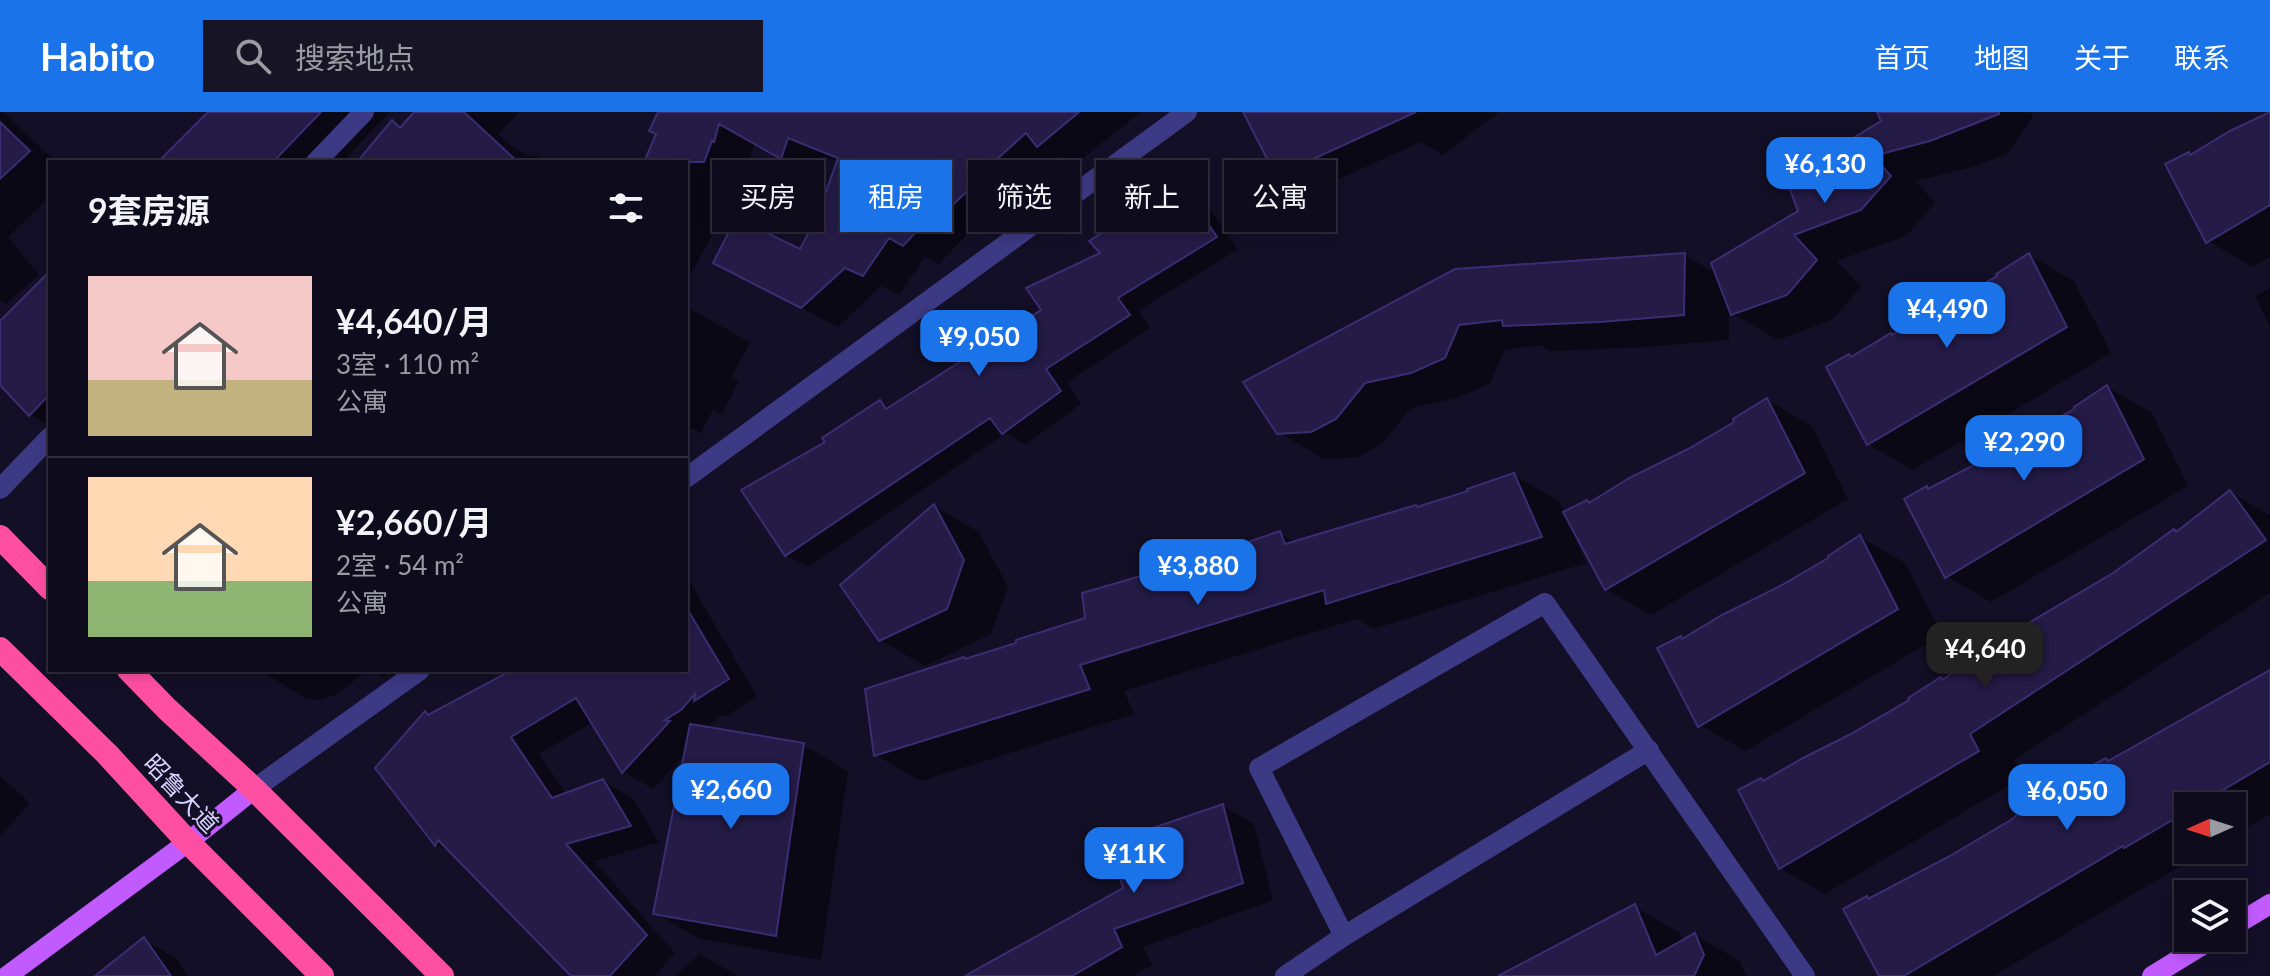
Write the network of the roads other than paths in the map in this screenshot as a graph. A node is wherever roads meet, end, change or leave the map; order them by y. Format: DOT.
graph roads {
  1 [pos="364,112"];
  2 [pos="1187,112"];
  3 [pos="318,160"];
  4 [pos="48,439"];
  5 [pos="688,477"];
  6 [pos="0,489"];
  7 [pos="0,537"];
  8 [pos="48,586"];
  9 [pos="0,649"];
  10 [pos="131,672"];
  11 [pos="417,672"];
  12 [pos="1649,750"];
  13 [pos="254,789"];
  14 [pos="188,842"];
  15 [pos="2270,904"];
  16 [pos="2246,919"];
  17 [pos="1344,936"];
  18 [pos="2191,952"];
  19 [pos="7,976"];
  20 [pos="322,976"];
  21 [pos="442,976"];
  22 [pos="1285,976"];
  23 [pos="1805,976"];
  24 [pos="2152,976"];
  1 -- 3 [label="street"];
  2 -- 5 [label="street"];
  4 -- 6 [label="street"];
  7 -- 8 [label="highway"];
  9 -- 14 [label="highway, 昭鲁大道"];
  10 -- 13 [label="highway, 昭鲁大道"];
  11 -- 13 [label="street"];
  12 -- 17 [label="street"];
  12 -- 17 [label="street"];
  12 -- 23 [label="street"];
  13 -- 14 [label="main road"];
  13 -- 21 [label="highway, 昭鲁大道"];
  14 -- 19 [label="main road"];
  14 -- 20 [label="highway, 昭鲁大道"];
  15 -- 16 [label="main road"];
  17 -- 22 [label="street"];
  18 -- 24 [label="main road"];
}
